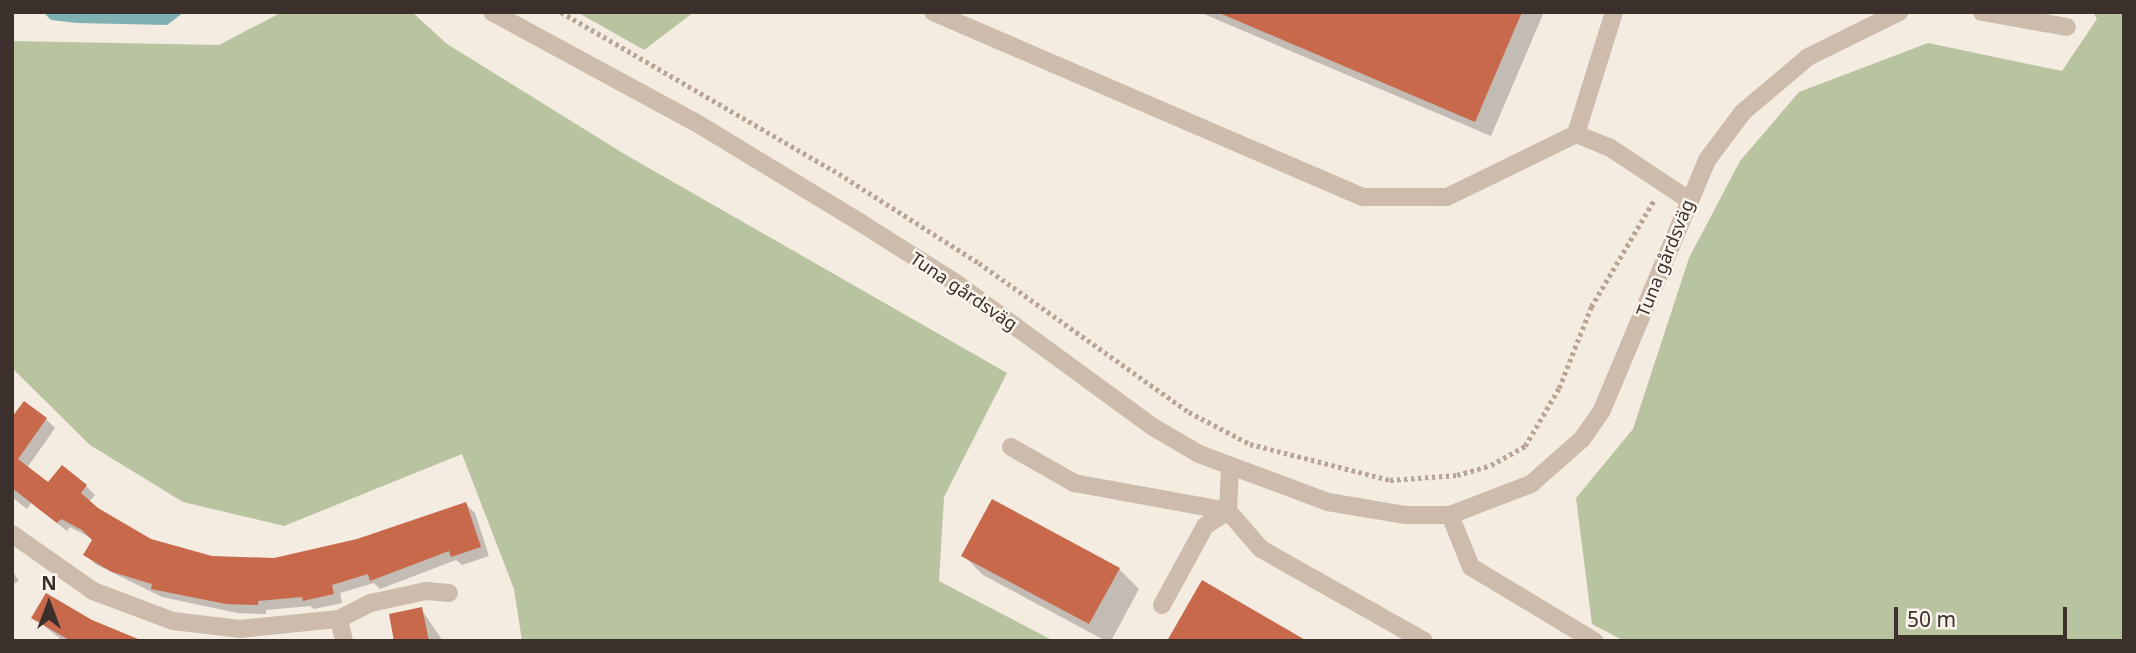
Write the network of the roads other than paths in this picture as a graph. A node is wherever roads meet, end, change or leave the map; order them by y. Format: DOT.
graph roads {
  1 [pos="492,12"];
  2 [pos="933,12"];
  3 [pos="1615,12"];
  4 [pos="1899,12"];
  5 [pos="1982,12"];
  6 [pos="2067,27"];
  7 [pos="1576,134"];
  8 [pos="1689,200"];
  9 [pos="1011,447"];
  10 [pos="1230,468"];
  11 [pos="1227,511"];
  12 [pos="1450,515"];
  13 [pos="12,534"];
  14 [pos="449,593"];
  15 [pos="1162,605"];
  16 [pos="339,619"];
  17 [pos="344,641"];
  18 [pos="1424,641"];
  19 [pos="1594,641"];
  1 -- 10 [label="street, Tuna gårdsväg"];
  2 -- 7 [label="street"];
  3 -- 7 [label="street"];
  4 -- 8 [label="street, Tuna gårdsväg"];
  5 -- 6 [label="street"];
  7 -- 8 [label="street"];
  8 -- 12 [label="street, Tuna gårdsväg"];
  9 -- 11 [label="street"];
  10 -- 11 [label="street"];
  10 -- 12 [label="street, Tuna gårdsväg"];
  11 -- 15 [label="street"];
  11 -- 18 [label="street"];
  12 -- 19 [label="street"];
  13 -- 16 [label="street"];
  14 -- 16 [label="street"];
  16 -- 17 [label="street"];
}
